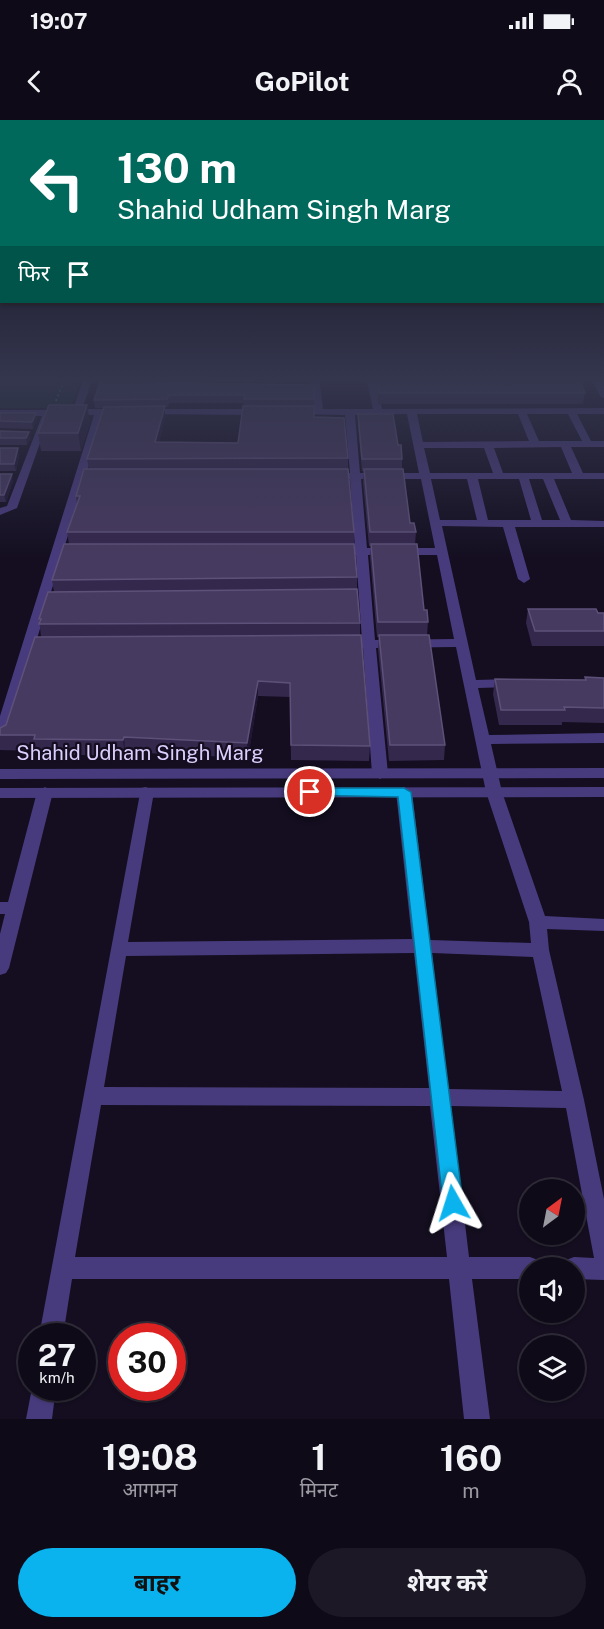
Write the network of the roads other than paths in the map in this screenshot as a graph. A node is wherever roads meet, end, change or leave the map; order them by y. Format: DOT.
graph roads {
  1 [pos="32,438"];
  2 [pos="94,438"];
  3 [pos="352,438"];
  4 [pos="417,438"];
  5 [pos="534,438"];
  6 [pos="585,438"];
  7 [pos="535,444"];
  8 [pos="565,444"];
  9 [pos="588,444"];
  10 [pos="604,444"];
  11 [pos="419,445"];
  12 [pos="488,445"];
  13 [pos="320,476"];
  14 [pos="355,476"];
  15 [pos="425,476"];
  16 [pos="472,476"];
  17 [pos="499,476"];
  18 [pos="523,476"];
  19 [pos="547,476"];
  20 [pos="579,476"];
  21 [pos="603,477"];
  22 [pos="0,512"];
  23 [pos="436,523"];
  24 [pos="483,523"];
  25 [pos="508,523"];
  26 [pos="538,524"];
  27 [pos="567,524"];
  28 [pos="603,527"];
  29 [pos="327,551"];
  30 [pos="362,552"];
  31 [pos="442,552"];
  32 [pos="524,579"];
  33 [pos="462,643"];
  34 [pos="334,644"];
  35 [pos="369,644"];
  36 [pos="530,683"];
  37 [pos="470,684"];
  38 [pos="604,738"];
  39 [pos="0,739"];
  40 [pos="483,740"];
  41 [pos="604,773"];
  42 [pos="0,774"];
  43 [pos="380,774"];
  44 [pos="492,783"];
  45 [pos="45,792"];
  46 [pos="146,792"];
  47 [pos="404,792"];
  48 [pos="604,792"];
  49 [pos="0,793"];
  50 [pos="8,908"];
  51 [pos="538,922"];
  52 [pos="604,925"];
  53 [pos="422,946"];
  54 [pos="118,949"];
  55 [pos="540,950"];
  56 [pos="0,968"];
  57 [pos="92,1096"];
  58 [pos="441,1097"];
  59 [pos="574,1100"];
  60 [pos="604,1254"];
  61 [pos="460,1266"];
  62 [pos="62,1268"];
  63 [pos="519,1268"];
  64 [pos="585,1268"];
  65 [pos="604,1269"];
  66 [pos="53,1323"];
  67 [pos="42,1401"];
  68 [pos="39,1419"];
  69 [pos="477,1419"];
  1 -- 22 [label="street"];
  2 -- 39 [label="street"];
  3 -- 14 [label="street"];
  4 -- 11 [label="street"];
  5 -- 7 [label="street"];
  6 -- 9 [label="street"];
  7 -- 8 [label="street"];
  7 -- 12 [label="street"];
  8 -- 9 [label="street"];
  8 -- 20 [label="street"];
  9 -- 10 [label="street"];
  11 -- 12 [label="street"];
  11 -- 15 [label="street"];
  12 -- 17 [label="street"];
  13 -- 14 [label="street"];
  14 -- 15 [label="street"];
  14 -- 30 [label="street"];
  15 -- 16 [label="street"];
  15 -- 23 [label="street"];
  16 -- 17 [label="street"];
  16 -- 24 [label="street"];
  17 -- 18 [label="street"];
  18 -- 19 [label="street"];
  18 -- 26 [label="street"];
  19 -- 20 [label="street"];
  19 -- 27 [label="street"];
  20 -- 21 [label="street"];
  23 -- 24 [label="street"];
  23 -- 31 [label="street"];
  24 -- 25 [label="street"];
  25 -- 26 [label="street"];
  25 -- 32 [label="street"];
  26 -- 27 [label="street"];
  27 -- 28 [label="street"];
  29 -- 30 [label="street"];
  30 -- 31 [label="street"];
  30 -- 35 [label="street"];
  31 -- 33 [label="street"];
  33 -- 35 [label="street"];
  33 -- 37 [label="street"];
  34 -- 35 [label="street"];
  35 -- 43 [label="street"];
  36 -- 37 [label="street"];
  37 -- 40 [label="street"];
  38 -- 40 [label="street"];
  40 -- 44 [label="street"];
  41 -- 44 [label="street, Shahid Udham Singh Marg"];
  42 -- 43 [label="street, Shahid Udham Singh Marg"];
  43 -- 44 [label="street, Shahid Udham Singh Marg"];
  44 -- 47 [label="street, Shahid Udham Singh Marg"];
  44 -- 48 [label="street, Shahid Udham Singh Marg"];
  44 -- 51 [label="street"];
  45 -- 46 [label="street, Shahid Udham Singh Marg"];
  45 -- 49 [label="street, Shahid Udham Singh Marg"];
  45 -- 50 [label="street"];
  46 -- 47 [label="street, Shahid Udham Singh Marg"];
  46 -- 54 [label="street"];
  47 -- 53 [label="street"];
  50 -- 56 [label="street"];
  51 -- 52 [label="street"];
  51 -- 55 [label="street"];
  53 -- 54 [label="street"];
  53 -- 55 [label="street"];
  53 -- 58 [label="street"];
  54 -- 57 [label="street"];
  55 -- 59 [label="street"];
  57 -- 58 [label="street"];
  57 -- 62 [label="street"];
  58 -- 59 [label="street"];
  58 -- 61 [label="street"];
  59 -- 60 [label="street"];
  61 -- 62 [label="street"];
  61 -- 63 [label="street"];
  61 -- 69 [label="street"];
  62 -- 66 [label="street"];
  64 -- 65 [label="street"];
  67 -- 68 [label="street"];
}
